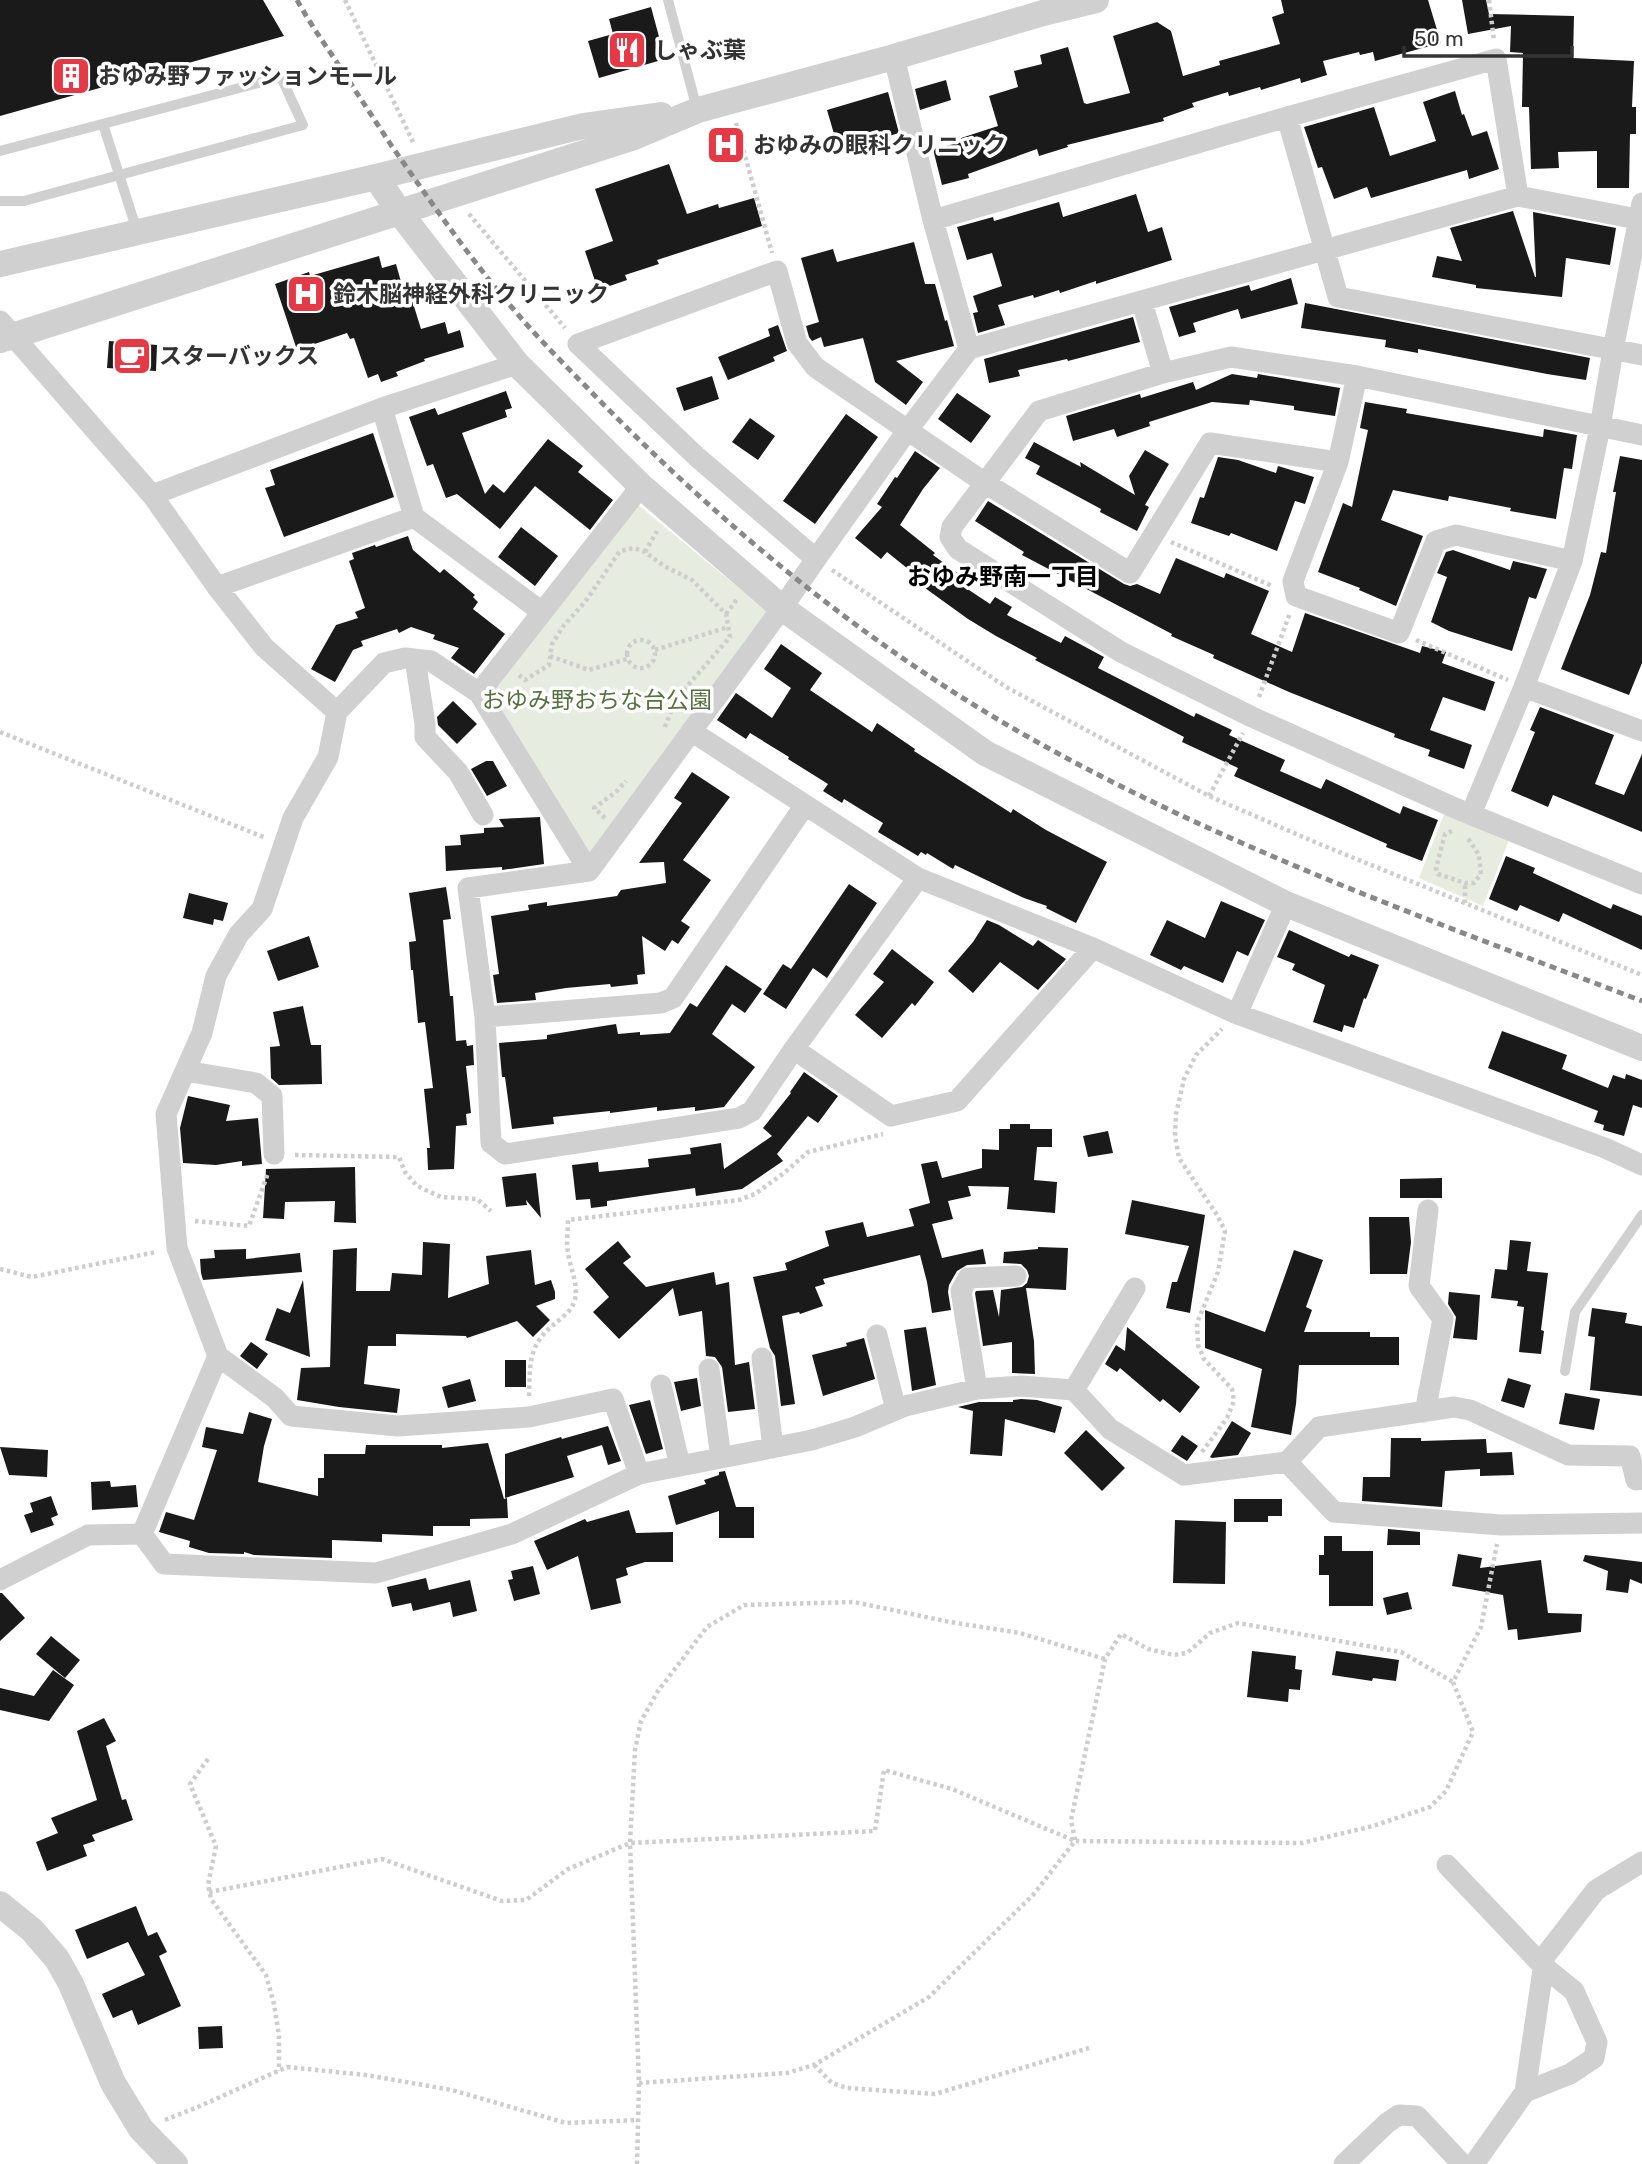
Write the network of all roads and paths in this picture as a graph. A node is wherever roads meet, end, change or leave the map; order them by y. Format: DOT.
graph roads {
  1 [pos="345,0"];
  2 [pos="668,0"];
  3 [pos="1096,0"];
  4 [pos="1489,0"];
  5 [pos="1041,7"];
  6 [pos="894,57"];
  7 [pos="1496,59"];
  8 [pos="730,101"];
  9 [pos="698,110"];
  10 [pos="1287,117"];
  11 [pos="103,124"];
  12 [pos="0,151"];
  13 [pos="424,165"];
  14 [pos="120,175"];
  15 [pos="376,177"];
  16 [pos="453,195"];
  17 [pos="1518,196"];
  18 [pos="0,201"];
  19 [pos="400,213"];
  20 [pos="1641,214"];
  21 [pos="933,220"];
  22 [pos="137,231"];
  23 [pos="1323,250"];
  24 [pos="0,264"];
  25 [pos="777,271"];
  26 [pos="1142,302"];
  27 [pos="5,332"];
  28 [pos="578,344"];
  29 [pos="969,349"];
  30 [pos="1613,350"];
  31 [pos="1642,355"];
  32 [pos="517,364"];
  33 [pos="1163,373"];
  34 [pos="1357,376"];
  35 [pos="382,408"];
  36 [pos="1600,427"];
  37 [pos="907,431"];
  38 [pos="1642,435"];
  39 [pos="1338,462"];
  40 [pos="985,483"];
  41 [pos="641,486"];
  42 [pos="152,495"];
  43 [pos="414,517"];
  44 [pos="1154,535"];
  45 [pos="816,559"];
  46 [pos="1572,561"];
  47 [pos="217,587"];
  48 [pos="1296,596"];
  49 [pos="782,608"];
  50 [pos="542,612"];
  51 [pos="728,627"];
  52 [pos="1399,633"];
  53 [pos="655,650"];
  54 [pos="550,656"];
  55 [pos="415,659"];
  56 [pos="627,659"];
  57 [pos="501,664"];
  58 [pos="1524,687"];
  59 [pos="479,693"];
  60 [pos="337,712"];
  61 [pos="1252,716"];
  62 [pos="691,731"];
  63 [pos="1642,731"];
  64 [pos="0,732"];
  65 [pos="660,739"];
  66 [pos="634,771"];
  67 [pos="1209,796"];
  68 [pos="805,805"];
  69 [pos="1463,811"];
  70 [pos="483,815"];
  71 [pos="619,830"];
  72 [pos="1452,831"];
  73 [pos="285,846"];
  74 [pos="589,871"];
  75 [pos="918,878"];
  76 [pos="1465,883"];
  77 [pos="1642,884"];
  78 [pos="1465,903"];
  79 [pos="1286,904"];
  80 [pos="1093,948"];
  81 [pos="1642,975"];
  82 [pos="1237,1014"];
  83 [pos="485,1017"];
  84 [pos="1642,1048"];
  85 [pos="794,1049"];
  86 [pos="186,1071"];
  87 [pos="894,1131"];
  88 [pos="274,1154"];
  89 [pos="1642,1165"];
  90 [pos="1428,1210"];
  91 [pos="491,1211"];
  92 [pos="1642,1215"];
  93 [pos="173,1220"];
  94 [pos="177,1248"];
  95 [pos="0,1269"];
  96 [pos="1016,1276"];
  97 [pos="1135,1288"];
  98 [pos="877,1335"];
  99 [pos="218,1356"];
  100 [pos="762,1358"];
  101 [pos="709,1369"];
  102 [pos="1565,1371"];
  103 [pos="661,1385"];
  104 [pos="977,1389"];
  105 [pos="1074,1390"];
  106 [pos="896,1410"];
  107 [pos="1425,1412"];
  108 [pos="529,1417"];
  109 [pos="774,1448"];
  110 [pos="721,1458"];
  111 [pos="1287,1462"];
  112 [pos="680,1466"];
  113 [pos="639,1474"];
  114 [pos="1184,1475"];
  115 [pos="1642,1479"];
  116 [pos="1642,1523"];
  117 [pos="1501,1525"];
  118 [pos="142,1534"];
  119 [pos="0,1580"];
  120 [pos="1105,1659"];
  121 [pos="1453,1682"];
  122 [pos="208,1759"];
  123 [pos="1075,1841"];
  124 [pos="630,1843"];
  125 [pos="1642,1862"];
  126 [pos="1447,1865"];
  127 [pos="209,1892"];
  128 [pos="0,1904"];
  129 [pos="1543,1966"];
  130 [pos="1089,2048"];
  131 [pos="814,2065"];
  132 [pos="279,2071"];
  133 [pos="639,2082"];
  134 [pos="1525,2092"];
  135 [pos="638,2120"];
  136 [pos="141,2129"];
  137 [pos="176,2164"];
  138 [pos="637,2164"];
  139 [pos="1344,2164"];
  140 [pos="1462,2164"];
  141 [pos="1474,2164"];
  1 -- 13 [label="path"];
  2 -- 9 [label="lane"];
  3 -- 5 [label="street"];
  4 -- 7 [label="path"];
  5 -- 6 [label="street"];
  6 -- 8 [label="street"];
  6 -- 21 [label="street"];
  7 -- 10 [label="street"];
  7 -- 17 [label="street"];
  8 -- 9 [label="street"];
  8 -- 25 [label="path"];
  9 -- 13 [label="street"];
  9 -- 16 [label="street"];
  10 -- 21 [label="street"];
  10 -- 23 [label="street"];
  11 -- 12 [label="lane"];
  11 -- 14 [label="lane"];
  11 -- 14 [label="lane"];
  13 -- 15 [label="street"];
  14 -- 18 [label="lane"];
  14 -- 22 [label="lane"];
  15 -- 19 [label="street"];
  15 -- 22 [label="street"];
  16 -- 19 [label="street"];
  16 -- 28 [label="path"];
  17 -- 20 [label="street"];
  17 -- 23 [label="street"];
  19 -- 27 [label="street"];
  19 -- 32 [label="street"];
  20 -- 30 [label="street"];
  21 -- 29 [label="street"];
  22 -- 24 [label="street"];
  23 -- 26 [label="street"];
  23 -- 30 [label="street"];
  25 -- 28 [label="street"];
  25 -- 37 [label="street"];
  26 -- 29 [label="street"];
  26 -- 33 [label="street"];
  27 -- 42 [label="street"];
  28 -- 45 [label="street"];
  29 -- 37 [label="street"];
  30 -- 31 [label="street"];
  30 -- 36 [label="street"];
  32 -- 35 [label="street"];
  32 -- 41 [label="street"];
  33 -- 34 [label="street"];
  33 -- 40 [label="street"];
  34 -- 36 [label="street"];
  34 -- 39 [label="street"];
  35 -- 42 [label="street"];
  35 -- 43 [label="street"];
  36 -- 38 [label="street"];
  36 -- 46 [label="street"];
  37 -- 40 [label="street"];
  37 -- 45 [label="street"];
  39 -- 44 [label="street"];
  39 -- 48 [label="street"];
  40 -- 44 [label="street"];
  40 -- 61 [label="street"];
  41 -- 49 [label="street"];
  41 -- 50 [label="street"];
  42 -- 47 [label="street"];
  43 -- 47 [label="street"];
  43 -- 50 [label="street"];
  44 -- 48 [label="path"];
  45 -- 49 [label="street"];
  45 -- 67 [label="path"];
  46 -- 52 [label="street"];
  46 -- 58 [label="street"];
  47 -- 60 [label="street"];
  48 -- 52 [label="street"];
  48 -- 61 [label="path"];
  49 -- 62 [label="street"];
  49 -- 79 [label="street"];
  50 -- 57 [label="street"];
  51 -- 53 [label="path"];
  51 -- 54 [label="path"];
  51 -- 65 [label="path"];
  52 -- 58 [label="path"];
  53 -- 56 [label="path"];
  53 -- 56 [label="path"];
  54 -- 56 [label="path"];
  54 -- 57 [label="path"];
  55 -- 59 [label="street"];
  55 -- 60 [label="street"];
  55 -- 70 [label="street"];
  57 -- 59 [label="street"];
  58 -- 63 [label="street"];
  58 -- 69 [label="street"];
  59 -- 74 [label="street"];
  60 -- 73 [label="street"];
  61 -- 67 [label="path"];
  61 -- 69 [label="street"];
  62 -- 68 [label="street"];
  62 -- 71 [label="street"];
  64 -- 73 [label="path"];
  66 -- 71 [label="path"];
  67 -- 78 [label="path"];
  68 -- 75 [label="street"];
  68 -- 83 [label="street"];
  69 -- 72 [label="path"];
  69 -- 77 [label="street"];
  71 -- 74 [label="street"];
  72 -- 76 [label="path"];
  72 -- 76 [label="path"];
  73 -- 86 [label="street"];
  74 -- 83 [label="street"];
  75 -- 80 [label="street"];
  75 -- 85 [label="street"];
  76 -- 78 [label="path"];
  78 -- 81 [label="path"];
  79 -- 82 [label="street"];
  79 -- 84 [label="street"];
  80 -- 82 [label="street"];
  80 -- 85 [label="street"];
  82 -- 89 [label="street"];
  82 -- 114 [label="path"];
  83 -- 85 [label="street"];
  86 -- 88 [label="street"];
  86 -- 93 [label="street"];
  87 -- 108 [label="path"];
  88 -- 91 [label="path"];
  88 -- 93 [label="path"];
  90 -- 107 [label="street"];
  92 -- 102 [label="lane"];
  93 -- 94 [label="street"];
  94 -- 95 [label="path"];
  94 -- 99 [label="street"];
  96 -- 104 [label="street"];
  97 -- 105 [label="street"];
  98 -- 106 [label="street"];
  99 -- 108 [label="street"];
  99 -- 118 [label="street"];
  100 -- 109 [label="street"];
  101 -- 110 [label="street"];
  103 -- 112 [label="street"];
  104 -- 105 [label="street"];
  104 -- 106 [label="street"];
  105 -- 114 [label="street"];
  106 -- 109 [label="street"];
  107 -- 111 [label="street"];
  107 -- 115 [label="street"];
  108 -- 113 [label="street"];
  109 -- 110 [label="street"];
  110 -- 112 [label="street"];
  111 -- 114 [label="street"];
  111 -- 117 [label="street"];
  112 -- 113 [label="street"];
  113 -- 118 [label="street"];
  116 -- 117 [label="street"];
  117 -- 121 [label="path"];
  118 -- 119 [label="street"];
  120 -- 121 [label="path"];
  120 -- 123 [label="path"];
  120 -- 124 [label="path"];
  121 -- 123 [label="path"];
  122 -- 127 [label="path"];
  123 -- 124 [label="path"];
  123 -- 131 [label="path"];
  124 -- 127 [label="path"];
  124 -- 133 [label="path"];
  125 -- 129 [label="street"];
  126 -- 129 [label="street"];
  127 -- 132 [label="path"];
  128 -- 136 [label="street"];
  129 -- 134 [label="street"];
  129 -- 134 [label="street"];
  130 -- 131 [label="path"];
  131 -- 133 [label="path"];
  132 -- 135 [label="path"];
  132 -- 136 [label="path"];
  133 -- 135 [label="path"];
  134 -- 141 [label="street"];
  135 -- 138 [label="path"];
  136 -- 137 [label="street"];
  139 -- 140 [label="street"];
}
